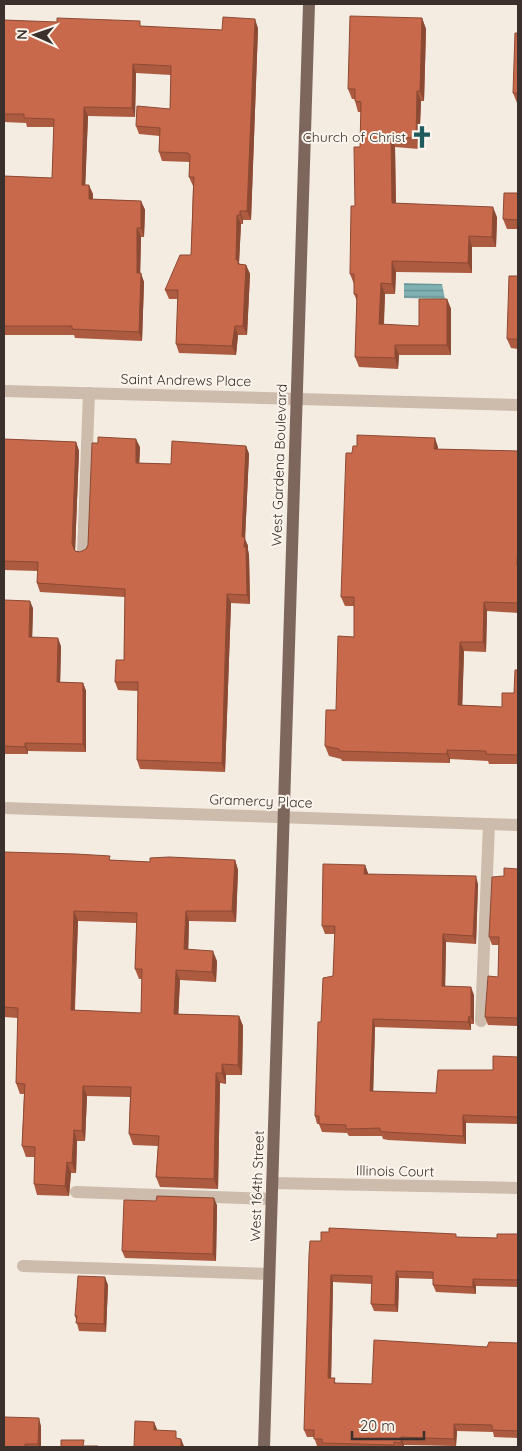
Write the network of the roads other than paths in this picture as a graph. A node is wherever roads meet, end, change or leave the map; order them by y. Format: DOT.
graph roads {
  1 [pos="308,4"];
  2 [pos="4,391"];
  3 [pos="89,393"];
  4 [pos="296,398"];
  5 [pos="518,405"];
  6 [pos="83,553"];
  7 [pos="4,808"];
  8 [pos="283,817"];
  9 [pos="489,824"];
  10 [pos="518,825"];
  11 [pos="280,927"];
  12 [pos="481,1021"];
  13 [pos="272,1183"];
  14 [pos="518,1188"];
  15 [pos="76,1192"];
  16 [pos="272,1199"];
  17 [pos="23,1266"];
  18 [pos="269,1274"];
  19 [pos="264,1447"];
  1 -- 4 [label="main road, West Gardena Boulevard"];
  2 -- 3 [label="street, Saint Andrews Place"];
  3 -- 4 [label="street, Saint Andrews Place"];
  3 -- 6 [label="street"];
  4 -- 5 [label="street, Saint Andrews Place"];
  4 -- 8 [label="main road, West Gardena Boulevard"];
  7 -- 8 [label="street, Gramercy Place"];
  8 -- 9 [label="street, Gramercy Place"];
  8 -- 11 [label="main road, West Gardena Boulevard"];
  9 -- 10 [label="street, Gramercy Place"];
  9 -- 12 [label="street"];
  11 -- 13 [label="main road, West 164th Street"];
  13 -- 14 [label="street, Illinois Court"];
  13 -- 16 [label="main road, West 164th Street"];
  15 -- 16 [label="street"];
  16 -- 18 [label="main road, West 164th Street"];
  17 -- 18 [label="street"];
  18 -- 19 [label="main road, West 164th Street"];
}
